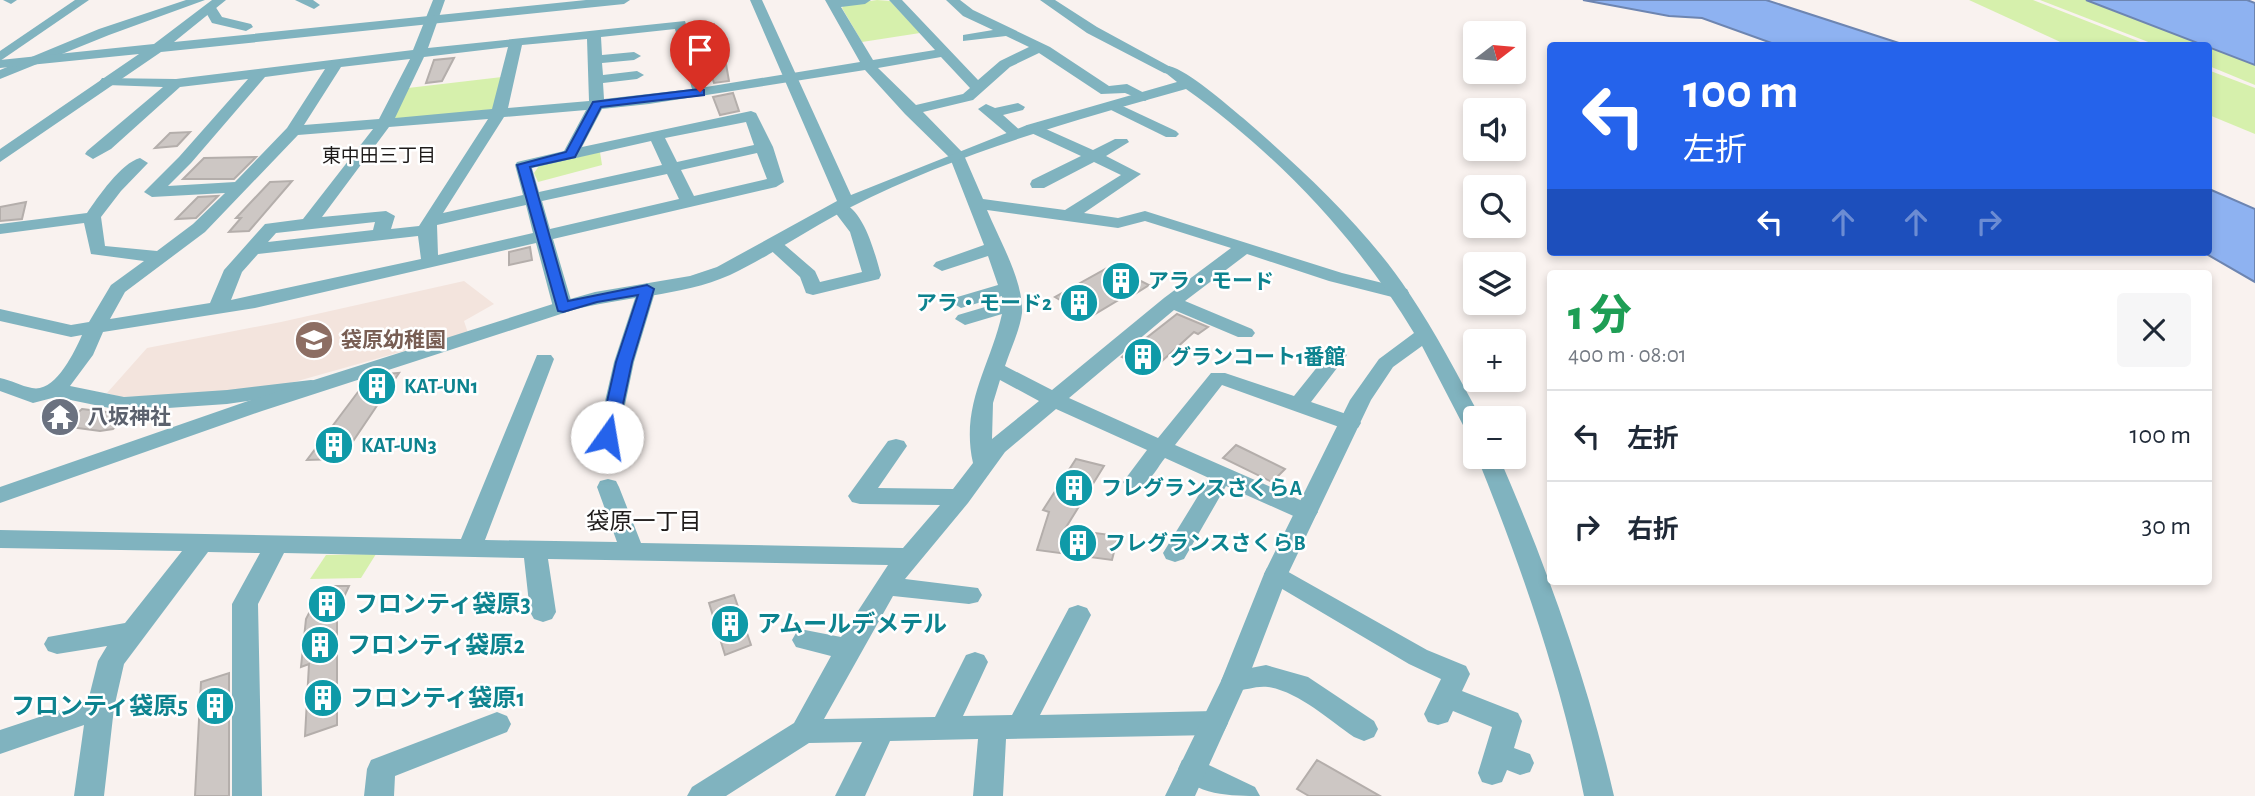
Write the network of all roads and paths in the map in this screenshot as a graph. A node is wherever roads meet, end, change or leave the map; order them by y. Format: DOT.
graph roads {
  1 [pos="83,0"];
  2 [pos="439,0"];
  3 [pos="624,0"];
  4 [pos="756,0"];
  5 [pos="865,0"];
  6 [pos="895,0"];
  7 [pos="952,0"];
  8 [pos="1046,0"];
  9 [pos="1063,0"];
  10 [pos="832,2"];
  11 [pos="210,3"];
  12 [pos="433,19"];
  13 [pos="246,27"];
  14 [pos="1006,32"];
  15 [pos="594,34"];
  16 [pos="968,38"];
  17 [pos="516,41"];
  18 [pos="155,48"];
  19 [pos="1038,48"];
  20 [pos="420,52"];
  21 [pos="943,53"];
  22 [pos="634,55"];
  23 [pos="0,57"];
  24 [pos="595,60"];
  25 [pos="31,61"];
  26 [pos="336,63"];
  27 [pos="0,64"];
  28 [pos="869,66"];
  29 [pos="1169,70"];
  30 [pos="261,73"];
  31 [pos="0,75"];
  32 [pos="637,75"];
  33 [pos="789,78"];
  34 [pos="107,80"];
  35 [pos="596,80"];
  36 [pos="176,83"];
  37 [pos="1187,85"];
  38 [pos="978,88"];
  39 [pos="700,92"];
  40 [pos="1145,97"];
  41 [pos="597,104"];
  42 [pos="1114,106"];
  43 [pos="1018,107"];
  44 [pos="910,111"];
  45 [pos="499,113"];
  46 [pos="384,123"];
  47 [pos="293,131"];
  48 [pos="1024,131"];
  49 [pos="1171,134"];
  50 [pos="656,135"];
  51 [pos="1121,142"];
  52 [pos="765,146"];
  53 [pos="93,153"];
  54 [pos="570,154"];
  55 [pos="957,156"];
  56 [pos="0,157"];
  57 [pos="1095,157"];
  58 [pos="140,163"];
  59 [pos="671,167"];
  60 [pos="1038,184"];
  61 [pos="240,187"];
  62 [pos="531,200"];
  63 [pos="689,203"];
  64 [pos="976,203"];
  65 [pos="843,205"];
  66 [pos="1071,214"];
  67 [pos="92,217"];
  68 [pos="307,224"];
  69 [pos="428,225"];
  70 [pos="0,229"];
  71 [pos="380,235"];
  72 [pos="543,237"];
  73 [pos="774,244"];
  74 [pos="995,247"];
  75 [pos="1243,248"];
  76 [pos="251,249"];
  77 [pos="161,257"];
  78 [pos="430,262"];
  79 [pos="942,266"];
  80 [pos="647,289"];
  81 [pos="1400,293"];
  82 [pos="1010,297"];
  83 [pos="1171,302"];
  84 [pos="563,307"];
  85 [pos="218,308"];
  86 [pos="963,311"];
  87 [pos="0,315"];
  88 [pos="94,328"];
  89 [pos="1245,333"];
  90 [pos="1425,334"];
  91 [pos="1337,355"];
  92 [pos="544,359"];
  93 [pos="995,369"];
  94 [pos="0,384"];
  95 [pos="325,384"];
  96 [pos="56,390"];
  97 [pos="1054,400"];
  98 [pos="1298,405"];
  99 [pos="1464,406"];
  100 [pos="1350,423"];
  101 [pos="896,446"];
  102 [pos="1161,448"];
  103 [pos="602,462"];
  104 [pos="984,464"];
  105 [pos="1493,469"];
  106 [pos="1222,474"];
  107 [pos="1134,481"];
  108 [pos="608,487"];
  109 [pos="0,495"];
  110 [pos="960,497"];
  111 [pos="1306,512"];
  112 [pos="0,539"];
  113 [pos="203,541"];
  114 [pos="278,544"];
  115 [pos="470,547"];
  116 [pos="535,549"];
  117 [pos="632,551"];
  118 [pos="1175,553"];
  119 [pos="909,557"];
  120 [pos="1276,574"];
  121 [pos="886,586"];
  122 [pos="969,595"];
  123 [pos="543,612"];
  124 [pos="1078,615"];
  125 [pos="134,632"];
  126 [pos="805,639"];
  127 [pos="57,644"];
  128 [pos="848,649"];
  129 [pos="975,662"];
  130 [pos="1234,681"];
  131 [pos="100,709"];
  132 [pos="1214,723"];
  133 [pos="497,724"];
  134 [pos="882,728"];
  135 [pos="944,728"];
  136 [pos="1006,728"];
  137 [pos="1364,729"];
  138 [pos="804,731"];
  139 [pos="0,742"];
  140 [pos="1503,763"];
  141 [pos="1192,769"];
  142 [pos="89,796"];
  143 [pos="247,796"];
  144 [pos="379,796"];
  145 [pos="702,796"];
  146 [pos="850,796"];
  147 [pos="988,796"];
  148 [pos="1180,796"];
  149 [pos="1245,796"];
  150 [pos="1599,796"];
  1 -- 23 [label="street"];
  2 -- 12 [label="street"];
  3 -- 12 [label="street"];
  4 -- 33 [label="street"];
  5 -- 10 [label="street"];
  6 -- 21 [label="street"];
  7 -- 14 [label="street"];
  8 -- 29 [label="street"];
  9 -- 29 [label="street"];
  10 -- 28 [label="street"];
  11 -- 13 [label="street"];
  11 -- 18 [label="street"];
  11 -- 25 [label="street"];
  12 -- 18 [label="street"];
  12 -- 20 [label="street"];
  14 -- 16 [label="street"];
  14 -- 19 [label="street"];
  15 -- 17 [label="street"];
  15 -- 24 [label="street"];
  15 -- 39 [label="street"];
  17 -- 20 [label="street"];
  17 -- 45 [label="street"];
  18 -- 25 [label="street"];
  18 -- 34 [label="street"];
  19 -- 38 [label="street"];
  19 -- 40 [label="street"];
  20 -- 26 [label="street"];
  20 -- 46 [label="street"];
  21 -- 28 [label="street"];
  21 -- 38 [label="street"];
  22 -- 24 [label="street"];
  24 -- 35 [label="street"];
  25 -- 27 [label="street"];
  25 -- 31 [label="street"];
  26 -- 30 [label="street"];
  26 -- 47 [label="street"];
  28 -- 33 [label="street"];
  28 -- 44 [label="street"];
  29 -- 37 [label="street"];
  30 -- 36 [label="street"];
  30 -- 61 [label="street"];
  32 -- 35 [label="street"];
  33 -- 39 [label="street"];
  33 -- 65 [label="street"];
  34 -- 36 [label="street"];
  34 -- 56 [label="street"];
  35 -- 41 [label="street"];
  36 -- 53 [label="street"];
  37 -- 40 [label="street"];
  37 -- 81 [label="street"];
  38 -- 44 [label="street"];
  39 -- 41 [label="street"];
  40 -- 42 [label="street"];
  41 -- 45 [label="street"];
  41 -- 54 [label="street"];
  42 -- 48 [label="street"];
  42 -- 49 [label="street"];
  43 -- 48 [label="street"];
  44 -- 55 [label="street"];
  45 -- 46 [label="street"];
  45 -- 69 [label="street"];
  46 -- 47 [label="street"];
  46 -- 68 [label="street"];
  47 -- 61 [label="street"];
  48 -- 55 [label="street"];
  48 -- 57 [label="street"];
  50 -- 52 [label="street"];
  50 -- 54 [label="street"];
  50 -- 59 [label="street"];
  51 -- 57 [label="street"];
  52 -- 59 [label="street"];
  52 -- 63 [label="street"];
  54 -- 62 [label="street"];
  55 -- 64 [label="street"];
  55 -- 65 [label="street"];
  57 -- 60 [label="street"];
  57 -- 66 [label="street"];
  58 -- 67 [label="street"];
  59 -- 62 [label="street"];
  59 -- 63 [label="street"];
  61 -- 77 [label="street"];
  62 -- 69 [label="street"];
  62 -- 72 [label="street"];
  63 -- 72 [label="street"];
  64 -- 66 [label="street"];
  64 -- 74 [label="street"];
  65 -- 73 [label="street"];
  65 -- 73 [label="street"];
  66 -- 75 [label="street"];
  67 -- 70 [label="street"];
  67 -- 77 [label="street"];
  68 -- 71 [label="street"];
  68 -- 76 [label="street"];
  69 -- 71 [label="street"];
  69 -- 78 [label="street"];
  71 -- 76 [label="street"];
  72 -- 78 [label="street"];
  72 -- 84 [label="street"];
  73 -- 80 [label="street"];
  74 -- 79 [label="street"];
  74 -- 82 [label="street"];
  75 -- 81 [label="street"];
  75 -- 83 [label="street"];
  76 -- 85 [label="street"];
  77 -- 88 [label="street"];
  78 -- 85 [label="street"];
  80 -- 84 [label="street"];
  80 -- 103 [label="street"];
  81 -- 90 [label="street"];
  82 -- 86 [label="street"];
  82 -- 93 [label="street"];
  83 -- 89 [label="street"];
  83 -- 97 [label="street"];
  84 -- 95 [label="street"];
  85 -- 88 [label="street"];
  87 -- 88 [label="street"];
  88 -- 96 [label="street"];
  90 -- 99 [label="street"];
  90 -- 100 [label="street"];
  91 -- 98 [label="street"];
  92 -- 115 [label="street"];
  93 -- 97 [label="street"];
  93 -- 104 [label="street"];
  94 -- 96 [label="street"];
  95 -- 96 [label="street"];
  95 -- 109 [label="street"];
  97 -- 102 [label="street"];
  97 -- 104 [label="street"];
  98 -- 100 [label="street"];
  98 -- 102 [label="street"];
  100 -- 111 [label="street"];
  101 -- 110 [label="street"];
  102 -- 106 [label="street"];
  102 -- 107 [label="street"];
  104 -- 110 [label="street"];
  105 -- 150 [label="street"];
  106 -- 111 [label="street"];
  106 -- 118 [label="street"];
  108 -- 117 [label="street"];
  110 -- 119 [label="street"];
  111 -- 120 [label="street"];
  112 -- 113 [label="street"];
  113 -- 114 [label="street"];
  113 -- 125 [label="street"];
  114 -- 115 [label="street"];
  114 -- 143 [label="street"];
  115 -- 116 [label="street"];
  116 -- 117 [label="street"];
  116 -- 123 [label="street"];
  117 -- 119 [label="street"];
  119 -- 121 [label="street"];
  120 -- 130 [label="street"];
  120 -- 140 [label="street"];
  121 -- 122 [label="street"];
  121 -- 128 [label="street"];
  124 -- 136 [label="street"];
  125 -- 127 [label="street"];
  125 -- 131 [label="street"];
  126 -- 128 [label="street"];
  128 -- 138 [label="street"];
  129 -- 135 [label="street"];
  130 -- 132 [label="street"];
  130 -- 137 [label="street"];
  131 -- 139 [label="street"];
  131 -- 142 [label="street"];
  132 -- 136 [label="street"];
  132 -- 141 [label="street"];
  133 -- 144 [label="street"];
  134 -- 135 [label="street"];
  134 -- 138 [label="street"];
  134 -- 146 [label="street"];
  135 -- 136 [label="street"];
  136 -- 147 [label="street"];
  138 -- 145 [label="street"];
  141 -- 148 [label="street"];
  141 -- 149 [label="street"];
}
